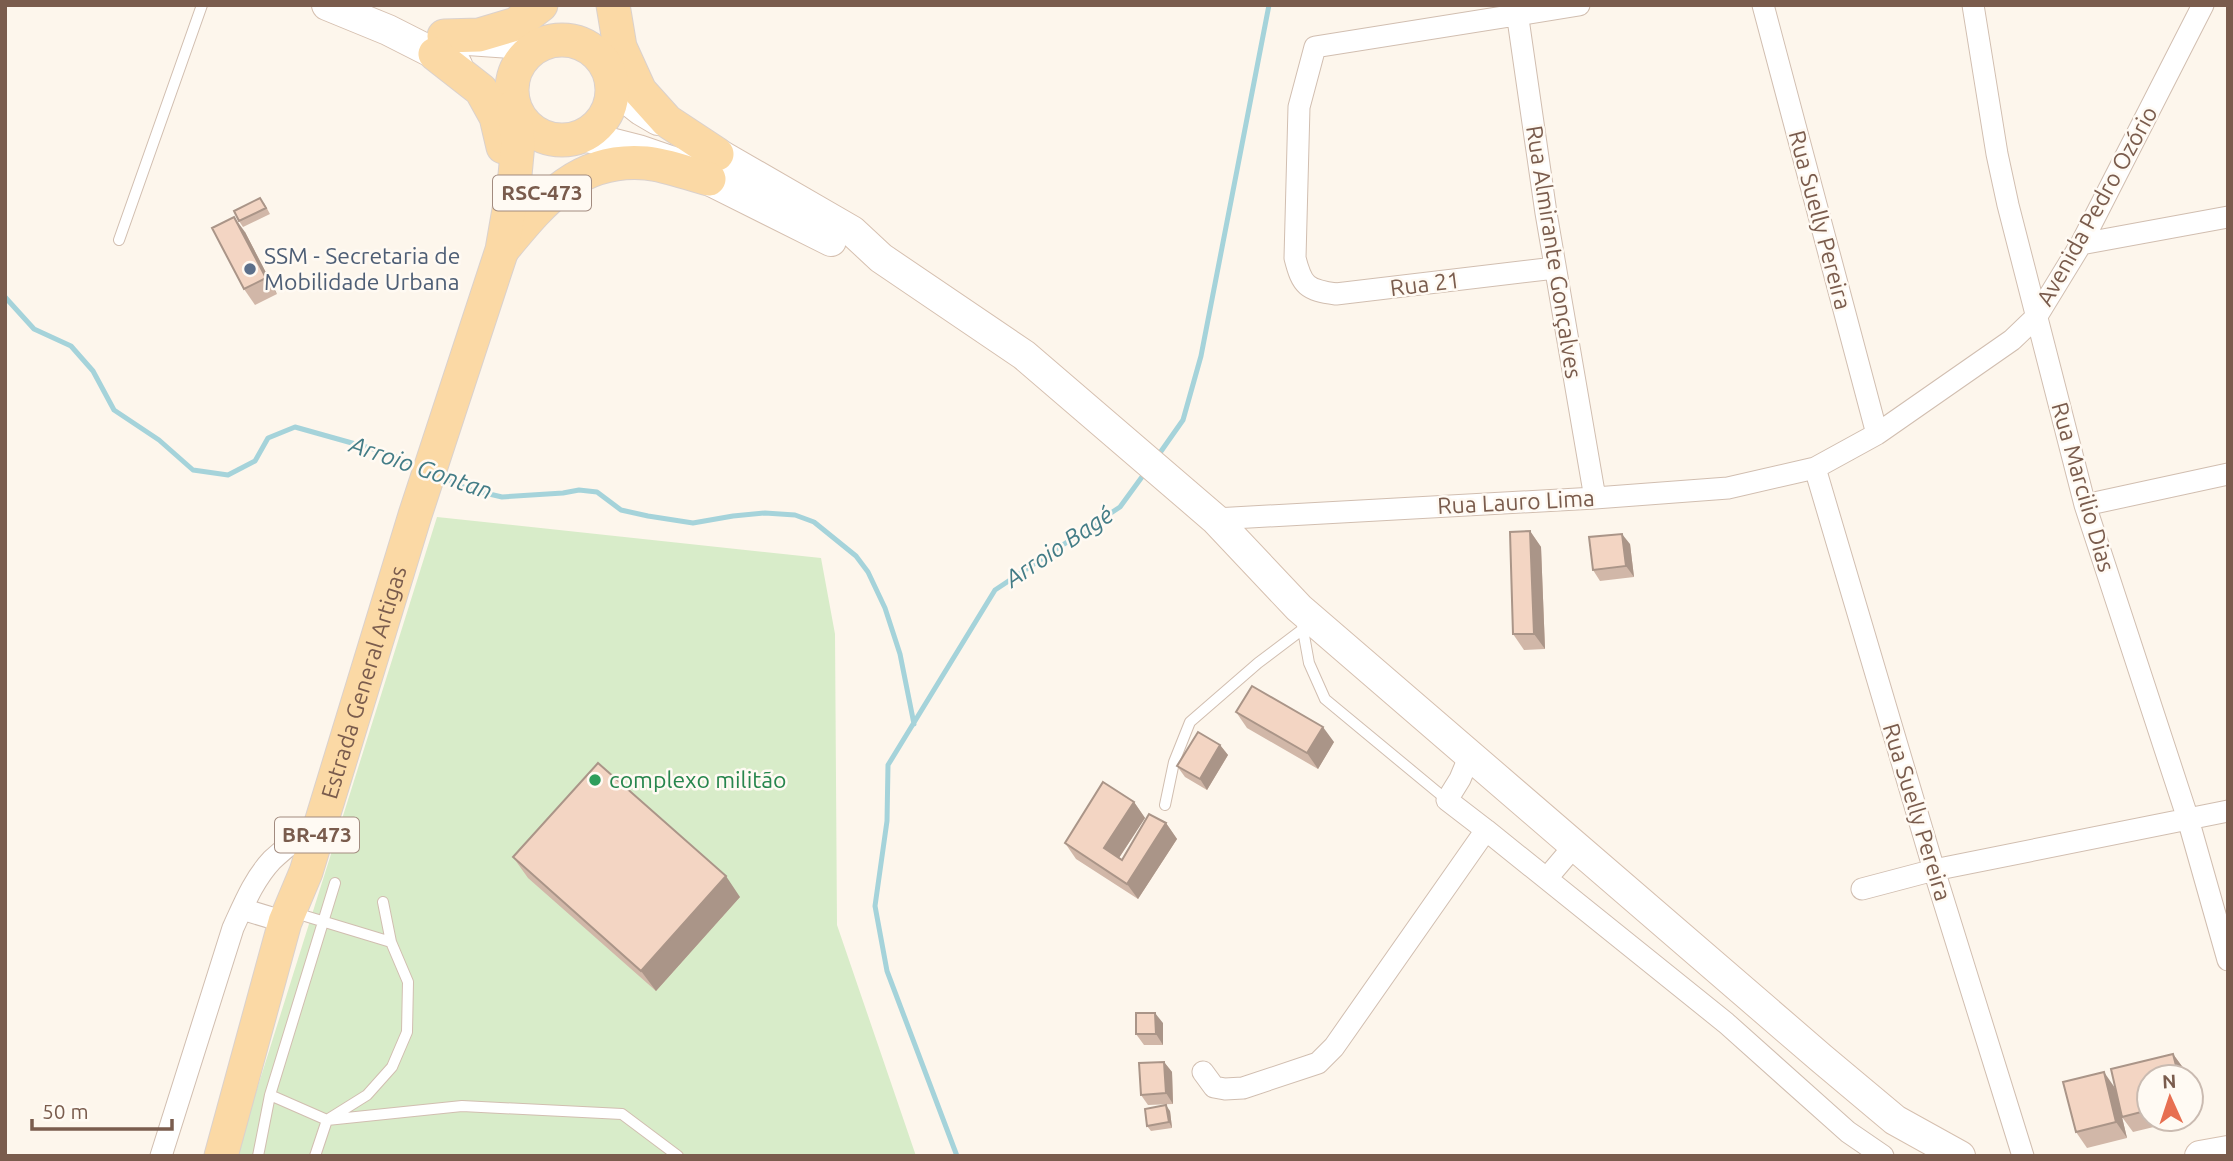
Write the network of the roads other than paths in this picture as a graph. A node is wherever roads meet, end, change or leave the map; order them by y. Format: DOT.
graph roads {
  1 [pos="202,5"];
  2 [pos="327,5"];
  3 [pos="541,5"];
  4 [pos="561,5"];
  5 [pos="604,5"];
  6 [pos="613,5"];
  7 [pos="1579,5"];
  8 [pos="1763,5"];
  9 [pos="1973,5"];
  10 [pos="2203,5"];
  11 [pos="1516,11"];
  12 [pos="374,17"];
  13 [pos="439,45"];
  14 [pos="540,45"];
  15 [pos="611,81"];
  16 [pos="514,106"];
  17 [pos="583,136"];
  18 [pos="713,167"];
  19 [pos="2228,217"];
  20 [pos="119,240"];
  21 [pos="2081,244"];
  22 [pos="502,250"];
  23 [pos="1555,268"];
  24 [pos="2037,316"];
  25 [pos="1877,434"];
  26 [pos="1815,468"];
  27 [pos="2228,474"];
  28 [pos="1595,498"];
  29 [pos="2085,505"];
  30 [pos="1206,511"];
  31 [pos="1301,619"];
  32 [pos="1470,755"];
  33 [pos="1447,800"];
  34 [pos="1165,805"];
  35 [pos="2228,811"];
  36 [pos="323,817"];
  37 [pos="2188,819"];
  38 [pos="1486,830"];
  39 [pos="1575,845"];
  40 [pos="1934,870"];
  41 [pos="1547,878"];
  42 [pos="335,883"];
  43 [pos="1862,889"];
  44 [pos="383,902"];
  45 [pos="242,909"];
  46 [pos="288,917"];
  47 [pos="323,920"];
  48 [pos="1684,939"];
  49 [pos="391,943"];
  50 [pos="2228,960"];
  51 [pos="1654,965"];
  52 [pos="1795,1035"];
  53 [pos="1770,1063"];
  54 [pos="1203,1072"];
  55 [pos="270,1095"];
  56 [pos="327,1120"];
  57 [pos="2228,1151"];
  58 [pos="161,1156"];
  59 [pos="221,1156"];
  60 [pos="258,1156"];
  61 [pos="315,1156"];
  62 [pos="678,1156"];
  63 [pos="1883,1156"];
  64 [pos="1961,1156"];
  65 [pos="2023,1156"];
  66 [pos="2200,1156"];
  1 -- 20 [label="lane"];
  2 -- 12 [label="main road"];
  3 -- 13 [label="main road"];
  4 -- 14 [label="main road"];
  5 -- 15 [label="main road"];
  6 -- 18 [label="main road"];
  7 -- 11 [label="street"];
  8 -- 25 [label="street, Rua Suelly Pereira"];
  9 -- 24 [label="street, Rua Marcilio Dias"];
  10 -- 21 [label="street, Avenida Pedro Ozório"];
  11 -- 23 [label="street, Rua Almirante Gonçalves"];
  11 -- 23 [label="street, Rua 21"];
  12 -- 13 [label="main road"];
  13 -- 14 [label="main road"];
  13 -- 16 [label="main road"];
  13 -- 22 [label="main road"];
  14 -- 15 [label="main road"];
  14 -- 16 [label="main road"];
  15 -- 17 [label="main road"];
  15 -- 18 [label="main road"];
  16 -- 17 [label="main road"];
  16 -- 22 [label="main road, RSC-473"];
  17 -- 18 [label="main road"];
  17 -- 22 [label="main road, RSC-473"];
  18 -- 22 [label="main road"];
  18 -- 30 [label="main road"];
  19 -- 21 [label="street"];
  21 -- 24 [label="street, Avenida Pedro Ozório"];
  22 -- 36 [label="main road, Estrada General Artigas / BR-473"];
  23 -- 28 [label="street, Rua Almirante Gonçalves"];
  24 -- 25 [label="street, Avenida Pedro Ozório"];
  24 -- 29 [label="street, Rua Marcilio Dias"];
  25 -- 26 [label="street, Avenida Pedro Ozório"];
  26 -- 28 [label="street, Rua Lauro Lima"];
  26 -- 40 [label="street, Rua Suelly Pereira"];
  27 -- 29 [label="street"];
  28 -- 30 [label="street, Rua Lauro Lima"];
  29 -- 37 [label="street, Rua Marcilio Dias"];
  30 -- 31 [label="main road"];
  31 -- 32 [label="main road"];
  31 -- 33 [label="lane"];
  31 -- 34 [label="lane"];
  32 -- 33 [label="street"];
  32 -- 39 [label="main road"];
  33 -- 38 [label="street"];
  35 -- 37 [label="street"];
  36 -- 45 [label="street"];
  36 -- 46 [label="main road, Estrada General Artigas / BR-473"];
  37 -- 40 [label="street"];
  37 -- 50 [label="street, Rua Marcilio Dias"];
  38 -- 41 [label="street"];
  38 -- 54 [label="street"];
  39 -- 41 [label="street"];
  39 -- 48 [label="main road"];
  40 -- 43 [label="street"];
  40 -- 65 [label="street, Rua Suelly Pereira"];
  41 -- 51 [label="street"];
  42 -- 47 [label="lane"];
  44 -- 49 [label="lane"];
  45 -- 46 [label="street"];
  45 -- 58 [label="street"];
  46 -- 47 [label="lane"];
  46 -- 59 [label="main road, Estrada General Artigas / BR-473"];
  47 -- 49 [label="lane"];
  47 -- 55 [label="lane"];
  48 -- 51 [label="street"];
  48 -- 52 [label="main road"];
  49 -- 56 [label="lane"];
  51 -- 53 [label="street"];
  52 -- 53 [label="street"];
  52 -- 64 [label="main road"];
  53 -- 63 [label="street"];
  55 -- 56 [label="lane"];
  55 -- 60 [label="lane"];
  56 -- 61 [label="lane"];
  56 -- 62 [label="lane"];
  57 -- 66 [label="main road"];
}
